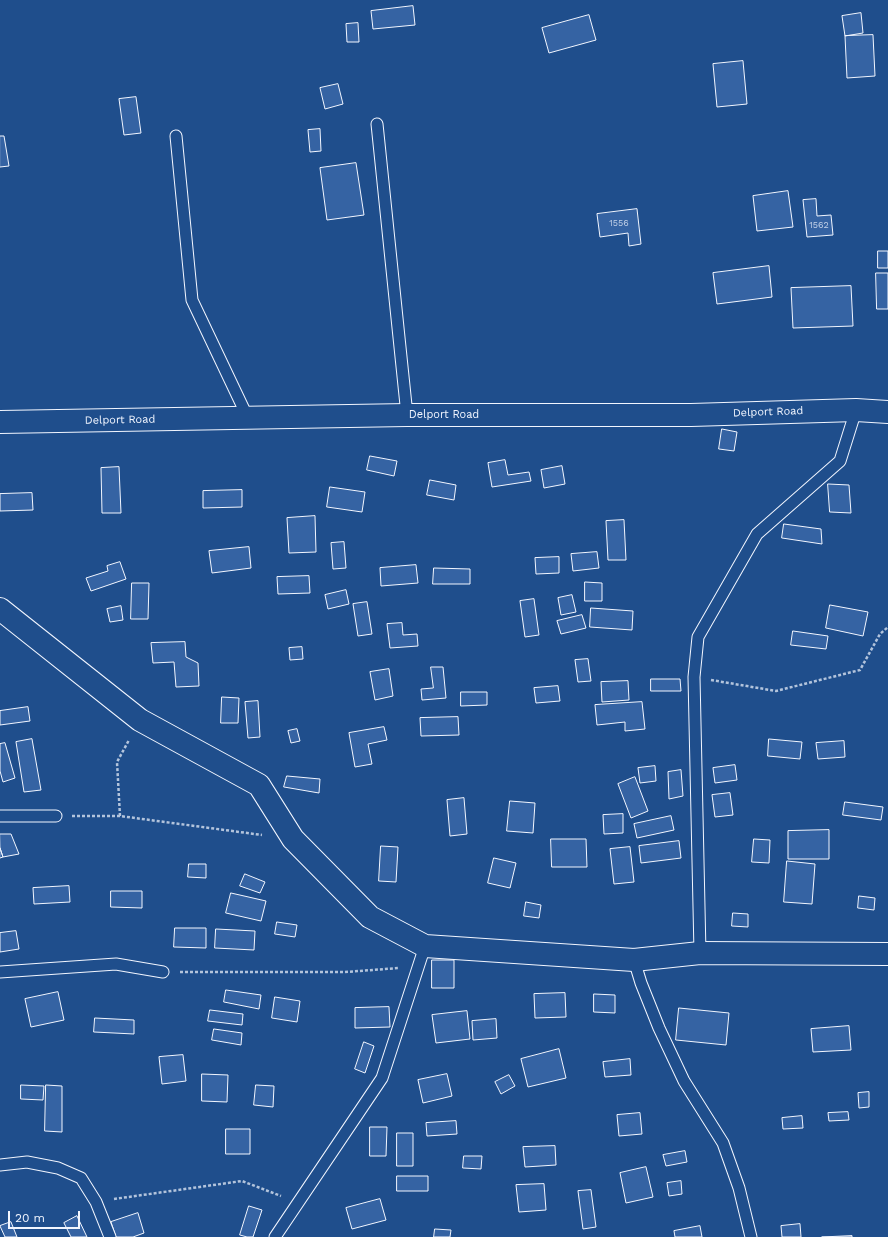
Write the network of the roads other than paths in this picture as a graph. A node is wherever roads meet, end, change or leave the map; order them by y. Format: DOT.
graph roads {
  1 [pos="377,124"];
  2 [pos="176,136"];
  3 [pos="856,410"];
  4 [pos="888,412"];
  5 [pos="407,415"];
  6 [pos="248,418"];
  7 [pos="0,421"];
  8 [pos="0,609"];
  9 [pos="0,816"];
  10 [pos="56,816"];
  11 [pos="425,946"];
  12 [pos="700,953"];
  13 [pos="888,954"];
  14 [pos="634,960"];
  15 [pos="0,972"];
  16 [pos="163,972"];
  17 [pos="0,1165"];
  18 [pos="110,1237"];
  19 [pos="275,1237"];
  20 [pos="751,1237"];
  1 -- 5 [label="lane"];
  2 -- 6 [label="lane"];
  3 -- 4 [label="street, Delport Road"];
  3 -- 5 [label="street, Delport Road"];
  3 -- 12 [label="lane"];
  5 -- 6 [label="street, Delport Road"];
  6 -- 7 [label="street, Delport Road"];
  8 -- 11 [label="street"];
  9 -- 10 [label="lane"];
  11 -- 14 [label="street"];
  11 -- 19 [label="lane"];
  12 -- 13 [label="street"];
  12 -- 14 [label="street"];
  14 -- 20 [label="lane"];
  15 -- 16 [label="lane"];
  17 -- 18 [label="lane"];
}
